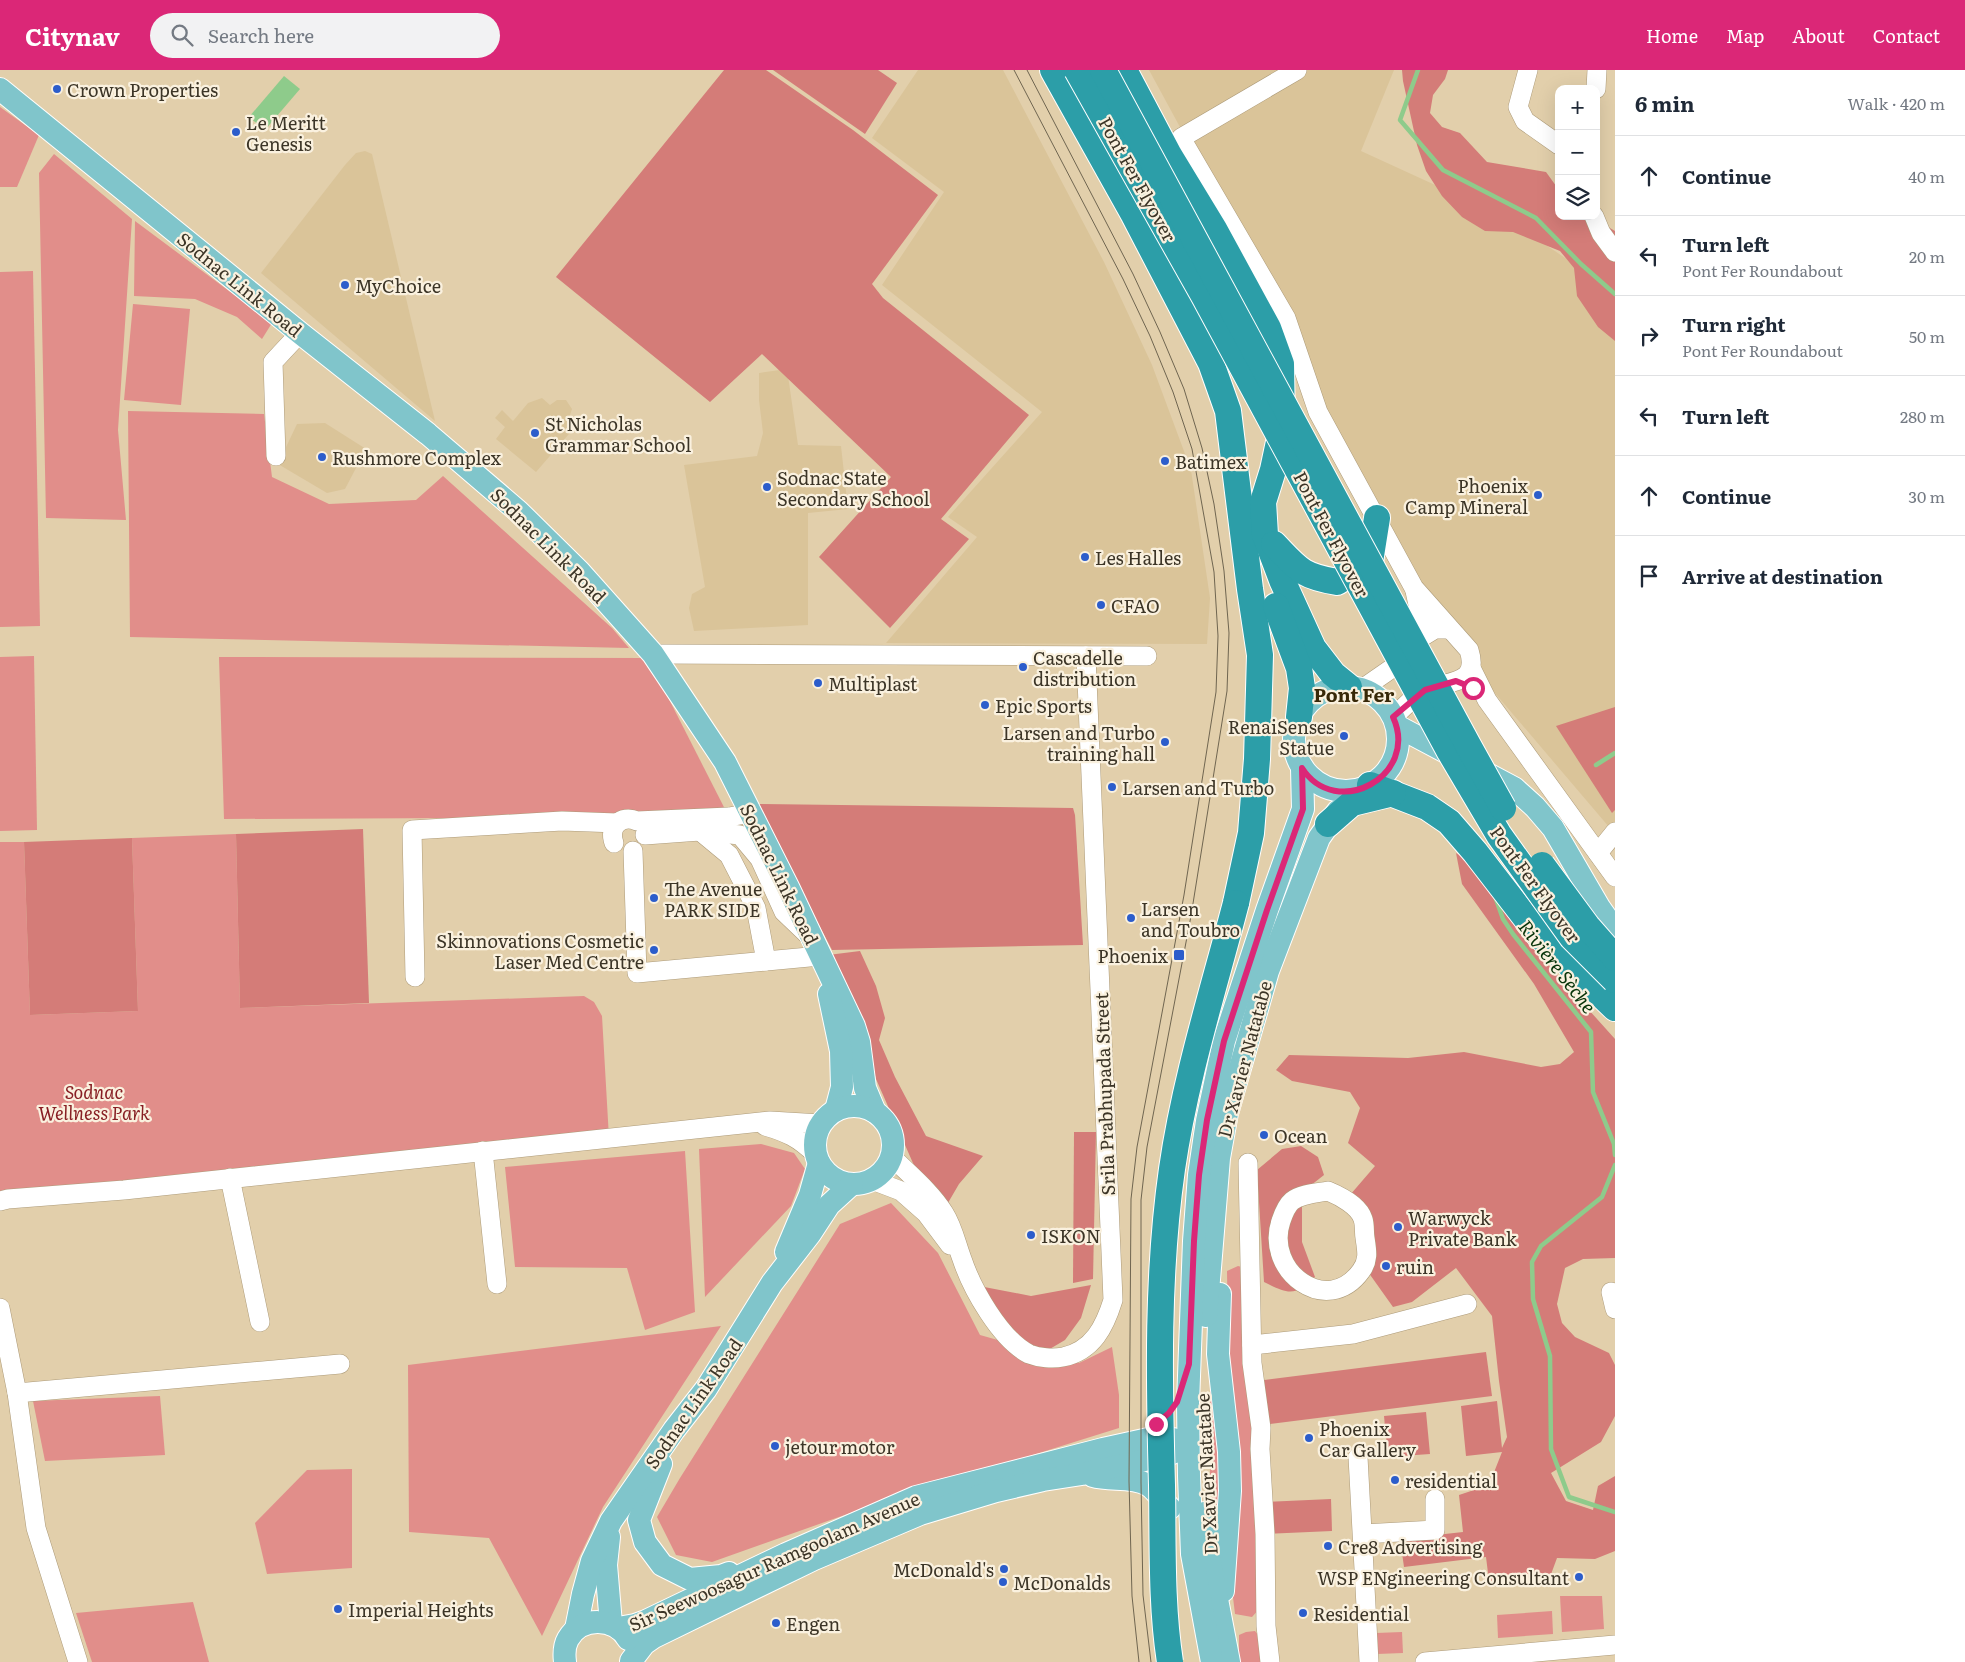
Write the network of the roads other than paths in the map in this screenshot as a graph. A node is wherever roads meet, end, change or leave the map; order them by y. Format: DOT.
graph roads {
  1 [pos="1053,70"];
  2 [pos="1077,70"];
  3 [pos="1103,70"];
  4 [pos="1124,70"];
  5 [pos="1297,70"];
  6 [pos="1528,70"];
  7 [pos="1597,70"];
  8 [pos="1596,85"];
  9 [pos="0,88"];
  10 [pos="1555,142"];
  11 [pos="1596,220"];
  12 [pos="1615,252"];
  13 [pos="300,333"];
  14 [pos="276,456"];
  15 [pos="1236,471"];
  16 [pos="1377,518"];
  17 [pos="1265,534"];
  18 [pos="1414,588"];
  19 [pos="1449,629"];
  20 [pos="1422,637"];
  21 [pos="653,654"];
  22 [pos="1086,656"];
  23 [pos="1147,656"];
  24 [pos="1471,668"];
  25 [pos="1456,681"];
  26 [pos="1356,688"];
  27 [pos="1488,700"];
  28 [pos="1298,717"];
  29 [pos="1395,721"];
  30 [pos="1302,768"];
  31 [pos="1372,790"];
  32 [pos="751,812"];
  33 [pos="562,821"];
  34 [pos="617,823"];
  35 [pos="1328,824"];
  36 [pos="641,828"];
  37 [pos="700,832"];
  38 [pos="1615,832"];
  39 [pos="729,834"];
  40 [pos="614,843"];
  41 [pos="633,851"];
  42 [pos="1598,854"];
  43 [pos="1615,876"];
  44 [pos="1615,930"];
  45 [pos="818,953"];
  46 [pos="1615,958"];
  47 [pos="766,961"];
  48 [pos="415,977"];
  49 [pos="1615,980"];
  50 [pos="1615,1008"];
  51 [pos="875,1112"];
  52 [pos="828,1117"];
  53 [pos="754,1122"];
  54 [pos="483,1151"];
  55 [pos="892,1157"];
  56 [pos="817,1158"];
  57 [pos="1219,1158"];
  58 [pos="1248,1163"];
  59 [pos="230,1178"];
  60 [pos="862,1182"];
  61 [pos="0,1201"];
  62 [pos="1277,1245"];
  63 [pos="1251,1252"];
  64 [pos="962,1260"];
  65 [pos="772,1283"];
  66 [pos="496,1284"];
  67 [pos="1467,1304"];
  68 [pos="0,1308"];
  69 [pos="260,1322"];
  70 [pos="1252,1345"];
  71 [pos="340,1364"];
  72 [pos="1189,1364"];
  73 [pos="17,1393"];
  74 [pos="1201,1423"];
  75 [pos="674,1430"];
  76 [pos="1189,1445"];
  77 [pos="1103,1449"];
  78 [pos="1358,1457"];
  79 [pos="1202,1469"];
  80 [pos="1082,1474"];
  81 [pos="1435,1499"];
  82 [pos="611,1521"];
  83 [pos="1363,1534"];
  84 [pos="786,1554"];
  85 [pos="1192,1554"];
  86 [pos="1221,1619"];
  87 [pos="615,1626"];
  88 [pos="576,1629"];
  89 [pos="1615,1645"];
  90 [pos="563,1658"];
  91 [pos="1521,1658"];
  92 [pos="631,1661"];
  93 [pos="78,1662"];
  94 [pos="1170,1662"];
  95 [pos="1212,1662"];
  96 [pos="1229,1662"];
  97 [pos="1270,1662"];
  98 [pos="1369,1662"];
  99 [pos="1425,1662"];
  1 -- 15 [label="highway"];
  2 -- 49 [label="highway, Pont Fer Flyover, bridge"];
  3 -- 46 [label="highway, Pont Fer Flyover, bridge"];
  4 -- 17 [label="highway"];
  5 -- 16 [label="street"];
  6 -- 10 [label="street"];
  7 -- 8 [label="street"];
  9 -- 13 [label="main road, Sodnac Link Road"];
  11 -- 12 [label="street"];
  13 -- 14 [label="street"];
  13 -- 21 [label="main road, Sodnac Link Road"];
  15 -- 28 [label="highway"];
  15 -- 94 [label="highway, bridge"];
  16 -- 17 [label="highway"];
  16 -- 18 [label="street"];
  17 -- 26 [label="highway"];
  18 -- 19 [label="street"];
  18 -- 20 [label="street"];
  19 -- 20 [label="street"];
  19 -- 24 [label="street"];
  20 -- 26 [label="street"];
  21 -- 22 [label="street"];
  21 -- 32 [label="main road, Sodnac Link Road"];
  22 -- 23 [label="street"];
  22 -- 64 [label="street, Srila Prabhupada Street"];
  24 -- 25 [label="street"];
  24 -- 27 [label="street"];
  25 -- 27 [label="street"];
  25 -- 29 [label="street"];
  26 -- 28 [label="main road"];
  26 -- 29 [label="main road"];
  27 -- 42 [label="street"];
  28 -- 30 [label="main road"];
  29 -- 31 [label="main road"];
  29 -- 44 [label="main road"];
  30 -- 31 [label="main road"];
  30 -- 72 [label="main road"];
  31 -- 35 [label="main road, Dr Xavier Natatabe"];
  31 -- 35 [label="highway"];
  31 -- 50 [label="highway"];
  32 -- 36 [label="street"];
  32 -- 39 [label="street"];
  32 -- 45 [label="main road, Sodnac Link Road"];
  33 -- 34 [label="street"];
  33 -- 40 [label="street"];
  33 -- 48 [label="street"];
  34 -- 36 [label="street"];
  34 -- 40 [label="street"];
  35 -- 57 [label="main road, Dr Xavier Natatabe"];
  36 -- 37 [label="street"];
  36 -- 41 [label="street"];
  37 -- 39 [label="street"];
  37 -- 47 [label="street"];
  38 -- 42 [label="street"];
  39 -- 45 [label="street"];
  40 -- 41 [label="street"];
  41 -- 47 [label="street"];
  42 -- 43 [label="street"];
  45 -- 47 [label="street"];
  45 -- 51 [label="main road, Sodnac Link Road"];
  45 -- 52 [label="main road, Sodnac Link Road"];
  51 -- 52 [label="main road"];
  51 -- 55 [label="main road"];
  52 -- 53 [label="street"];
  52 -- 56 [label="main road"];
  53 -- 54 [label="street"];
  53 -- 56 [label="street"];
  54 -- 59 [label="street"];
  54 -- 66 [label="street"];
  55 -- 60 [label="main road"];
  55 -- 64 [label="street"];
  56 -- 60 [label="main road"];
  56 -- 65 [label="main road, Sodnac Link Road"];
  57 -- 74 [label="main road, Dr Xavier Natatabe"];
  57 -- 86 [label="main road"];
  58 -- 63 [label="street"];
  59 -- 61 [label="street"];
  59 -- 69 [label="street"];
  60 -- 64 [label="street"];
  60 -- 65 [label="main road, Sodnac Link Road"];
  62 -- 62 [label="street"];
  62 -- 63 [label="street"];
  63 -- 70 [label="street"];
  65 -- 75 [label="main road, Sodnac Link Road"];
  67 -- 70 [label="street"];
  68 -- 73 [label="street"];
  70 -- 97 [label="street"];
  71 -- 73 [label="street"];
  72 -- 76 [label="main road"];
  72 -- 77 [label="main road"];
  73 -- 93 [label="street"];
  74 -- 76 [label="main road"];
  74 -- 79 [label="main road, Dr Xavier Natatabe"];
  75 -- 82 [label="main road, Sodnac Link Road"];
  75 -- 84 [label="main road"];
  76 -- 77 [label="main road, Sir Seewoosagur Ramgoolam Avenue"];
  76 -- 79 [label="main road"];
  76 -- 80 [label="main road, Sir Seewoosagur Ramgoolam Avenue"];
  76 -- 85 [label="main road"];
  77 -- 84 [label="main road, Sir Seewoosagur Ramgoolam Avenue"];
  78 -- 83 [label="street"];
  79 -- 86 [label="main road, Dr Xavier Natatabe"];
  80 -- 85 [label="main road"];
  80 -- 92 [label="main road, Sir Seewoosagur Ramgoolam Avenue"];
  81 -- 83 [label="street"];
  82 -- 87 [label="main road, Sodnac Link Road"];
  82 -- 88 [label="main road, Sodnac Link Road"];
  83 -- 98 [label="street"];
  84 -- 87 [label="main road, Sir Seewoosagur Ramgoolam Avenue"];
  85 -- 95 [label="main road"];
  86 -- 96 [label="main road, Dr Xavier Natatabe"];
  87 -- 88 [label="main road, Sir Seewoosagur Ramgoolam Avenue"];
  87 -- 92 [label="main road"];
  88 -- 90 [label="main road, Sodnac Link Road"];
  89 -- 91 [label="street"];
  91 -- 99 [label="street"];
}
